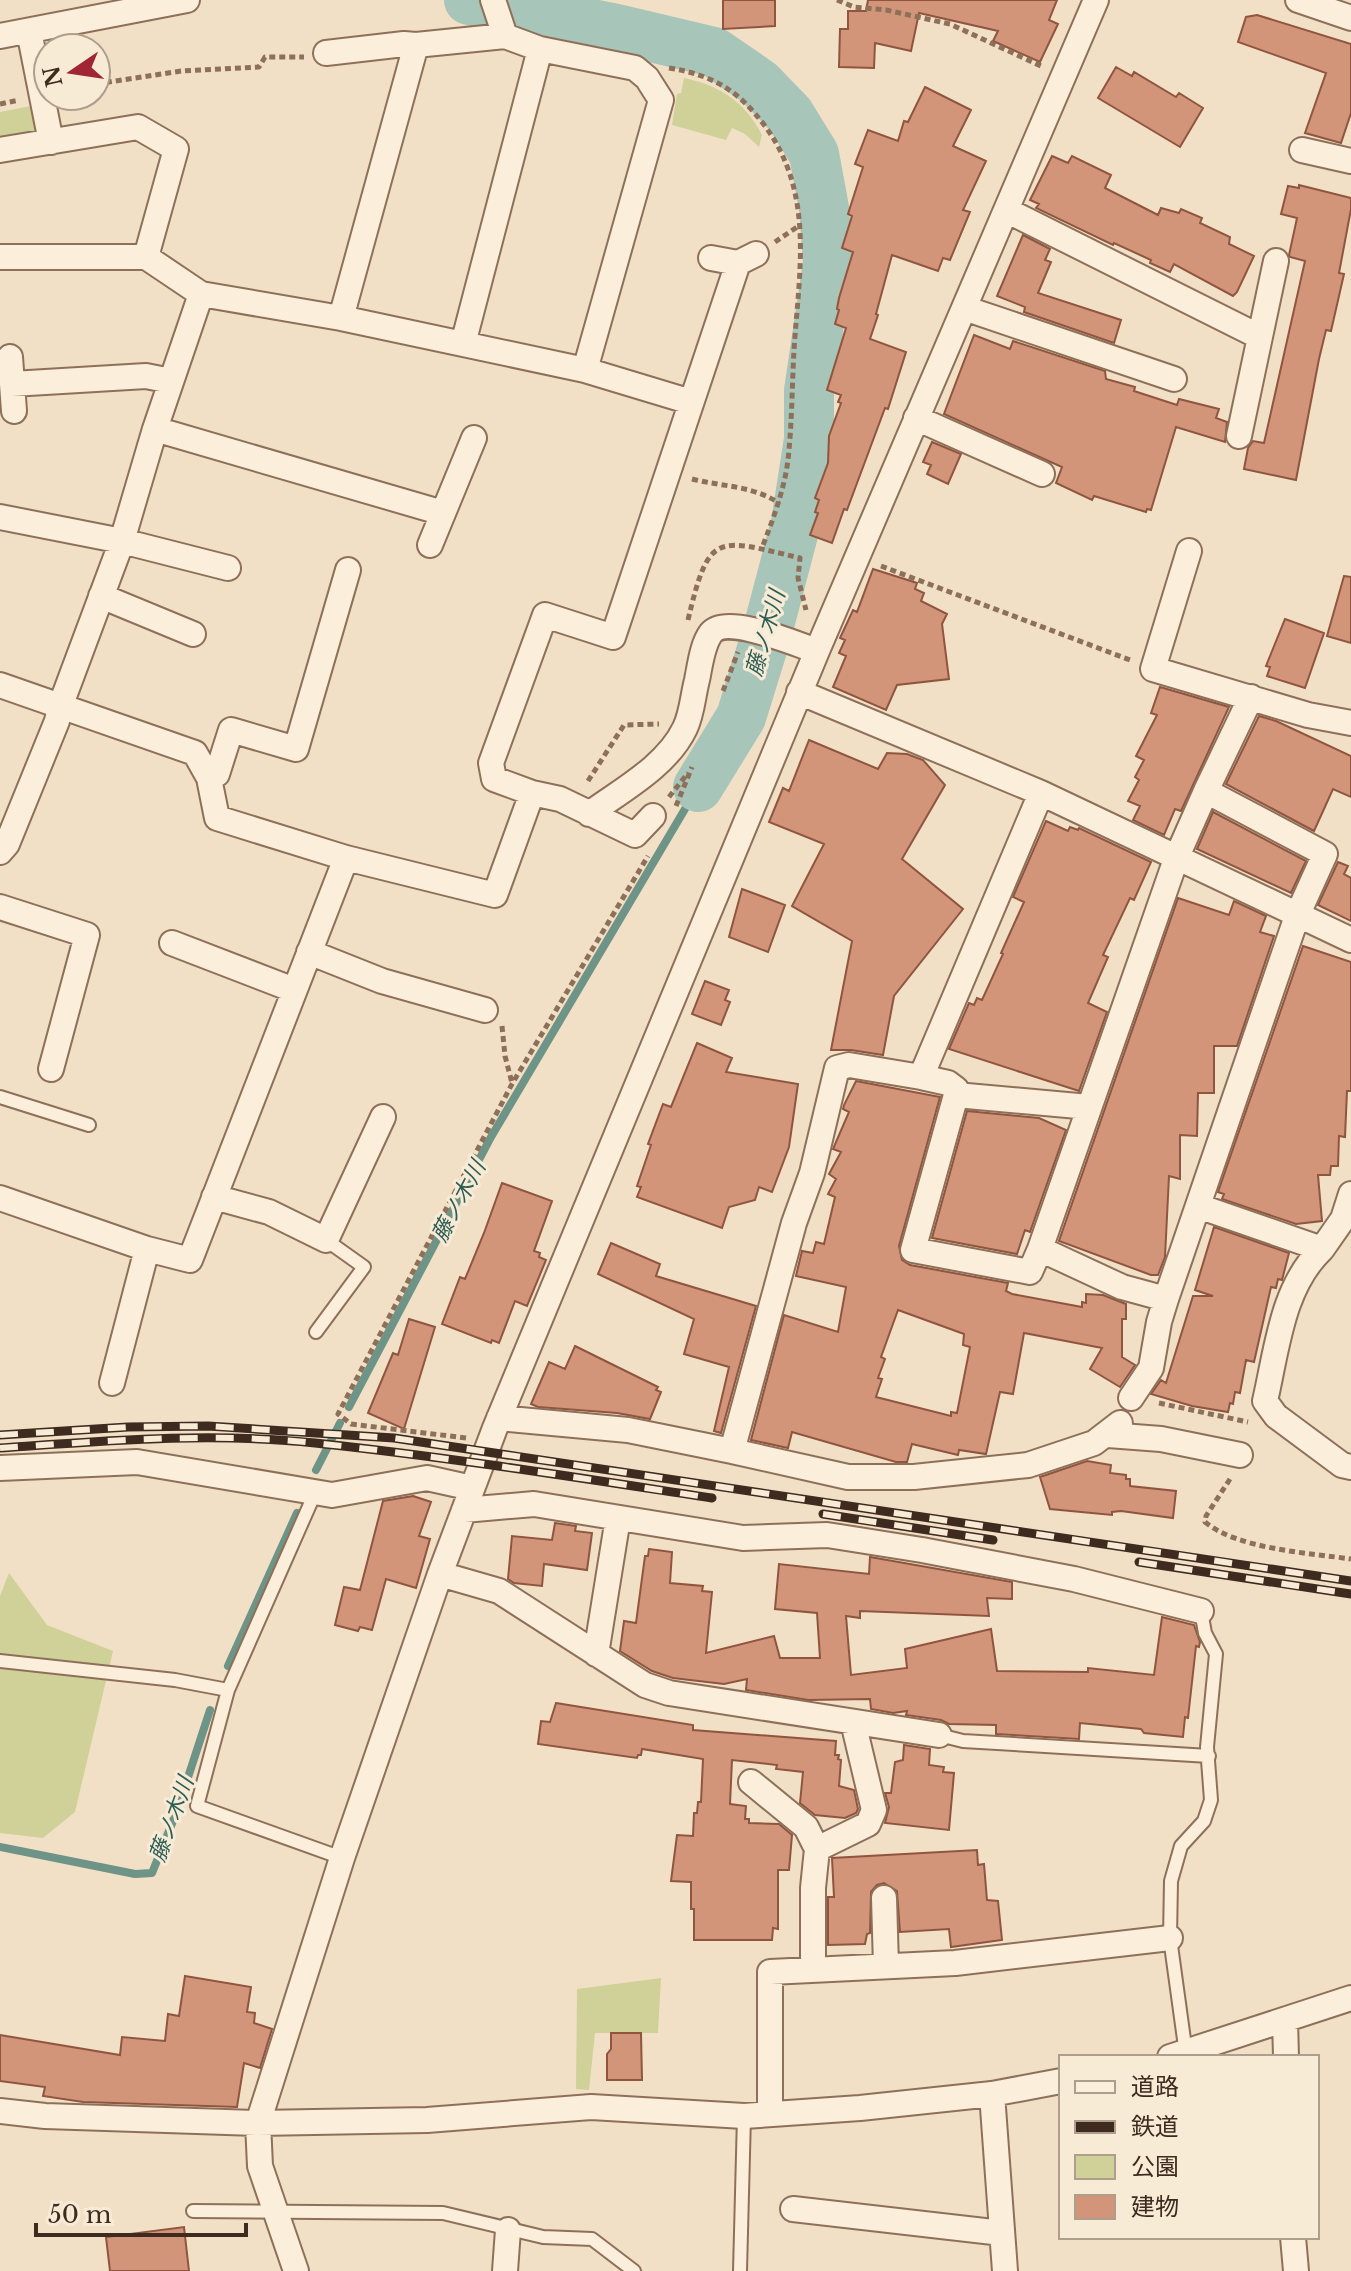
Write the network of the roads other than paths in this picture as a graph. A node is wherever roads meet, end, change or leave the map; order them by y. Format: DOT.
graph roads {
  1 [pos="187,0"];
  2 [pos="493,0"];
  3 [pos="1096,0"];
  4 [pos="1298,0"];
  5 [pos="1351,18"];
  6 [pos="29,31"];
  7 [pos="504,31"];
  8 [pos="0,36"];
  9 [pos="416,45"];
  10 [pos="540,49"];
  11 [pos="326,53"];
  12 [pos="51,142"];
  13 [pos="0,150"];
  14 [pos="1302,150"];
  15 [pos="1351,161"];
  16 [pos="1006,210"];
  17 [pos="0,257"];
  18 [pos="146,257"];
  19 [pos="711,258"];
  20 [pos="1276,261"];
  21 [pos="201,294"];
  22 [pos="964,308"];
  23 [pos="341,318"];
  24 [pos="1260,337"];
  25 [pos="463,344"];
  26 [pos="10,357"];
  27 [pos="585,370"];
  28 [pos="1174,379"];
  29 [pos="171,381"];
  30 [pos="12,384"];
  31 [pos="691,402"];
  32 [pos="14,411"];
  33 [pos="916,418"];
  34 [pos="155,429"];
  35 [pos="1239,436"];
  36 [pos="474,438"];
  37 [pos="1042,474"];
  38 [pos="443,513"];
  39 [pos="0,517"];
  40 [pos="122,541"];
  41 [pos="430,545"];
  42 [pos="1189,551"];
  43 [pos="228,568"];
  44 [pos="348,570"];
  45 [pos="101,596"];
  46 [pos="193,634"];
  47 [pos="817,651"];
  48 [pos="0,685"];
  49 [pos="799,692"];
  50 [pos="1251,697"];
  51 [pos="60,707"];
  52 [pos="1351,723"];
  53 [pos="209,778"];
  54 [pos="1206,791"];
  55 [pos="532,793"];
  56 [pos="1041,793"];
  57 [pos="581,810"];
  58 [pos="663,815"];
  59 [pos="0,852"];
  60 [pos="346,858"];
  61 [pos="1176,859"];
  62 [pos="0,907"];
  63 [pos="1297,916"];
  64 [pos="1351,940"];
  65 [pos="172,943"];
  66 [pos="309,952"];
  67 [pos="294,990"];
  68 [pos="485,1010"];
  69 [pos="51,1069"];
  70 [pos="921,1077"];
  71 [pos="956,1095"];
  72 [pos="0,1097"];
  73 [pos="1089,1107"];
  74 [pos="383,1117"];
  75 [pos="89,1125"];
  76 [pos="1351,1194"];
  77 [pos="214,1197"];
  78 [pos="0,1198"];
  79 [pos="1198,1206"];
  80 [pos="326,1240"];
  81 [pos="147,1249"];
  82 [pos="1040,1249"];
  83 [pos="1322,1249"];
  84 [pos="1166,1299"];
  85 [pos="316,1332"];
  86 [pos="112,1383"];
  87 [pos="1131,1398"];
  88 [pos="495,1429"];
  89 [pos="732,1451"];
  90 [pos="1240,1455"];
  91 [pos="1351,1467"];
  92 [pos="0,1468"];
  93 [pos="315,1493"];
  94 [pos="468,1499"];
  95 [pos="618,1518"];
  96 [pos="440,1574"];
  97 [pos="1201,1611"];
  98 [pos="596,1654"];
  99 [pos="0,1661"];
  100 [pos="228,1690"];
  101 [pos="853,1722"];
  102 [pos="939,1735"];
  103 [pos="1209,1756"];
  104 [pos="751,1782"];
  105 [pos="817,1849"];
  106 [pos="342,1858"];
  107 [pos="884,1898"];
  108 [pos="1170,1938"];
  109 [pos="886,1966"];
  110 [pos="813,1970"];
  111 [pos="1351,1998"];
  112 [pos="1285,2020"];
  113 [pos="1178,2055"];
  114 [pos="1286,2055"];
  115 [pos="1059,2081"];
  116 [pos="992,2094"];
  117 [pos="0,2111"];
  118 [pos="770,2114"];
  119 [pos="744,2116"];
  120 [pos="258,2123"];
  121 [pos="793,2209"];
  122 [pos="275,2210"];
  123 [pos="193,2211"];
  124 [pos="508,2230"];
  125 [pos="1002,2233"];
  126 [pos="1293,2239"];
  127 [pos="296,2271"];
  128 [pos="505,2271"];
  129 [pos="634,2271"];
  130 [pos="740,2271"];
  131 [pos="1005,2271"];
  132 [pos="1296,2271"];
  1 -- 6 [label="street"];
  2 -- 7 [label="street"];
  3 -- 16 [label="street"];
  4 -- 5 [label="street"];
  6 -- 8 [label="street"];
  6 -- 12 [label="street"];
  7 -- 9 [label="street"];
  7 -- 10 [label="street"];
  9 -- 11 [label="street"];
  9 -- 23 [label="street"];
  10 -- 25 [label="street"];
  10 -- 27 [label="street"];
  12 -- 13 [label="street"];
  12 -- 18 [label="street"];
  14 -- 15 [label="street"];
  16 -- 22 [label="street"];
  16 -- 24 [label="street"];
  17 -- 18 [label="street"];
  18 -- 21 [label="street"];
  19 -- 31 [label="street"];
  20 -- 24 [label="street"];
  21 -- 23 [label="street"];
  21 -- 29 [label="street"];
  22 -- 28 [label="street"];
  22 -- 33 [label="street"];
  23 -- 25 [label="street"];
  24 -- 35 [label="street"];
  25 -- 27 [label="street"];
  26 -- 30 [label="street"];
  27 -- 31 [label="street"];
  29 -- 30 [label="street"];
  29 -- 34 [label="street"];
  30 -- 32 [label="street"];
  31 -- 55 [label="street"];
  33 -- 37 [label="street"];
  33 -- 47 [label="street"];
  34 -- 38 [label="street"];
  34 -- 40 [label="street"];
  36 -- 38 [label="street"];
  38 -- 41 [label="street"];
  39 -- 40 [label="street"];
  40 -- 43 [label="street"];
  40 -- 45 [label="street"];
  42 -- 50 [label="street"];
  44 -- 53 [label="street"];
  45 -- 46 [label="street"];
  45 -- 51 [label="street"];
  47 -- 49 [label="street"];
  47 -- 57 [label="street"];
  48 -- 51 [label="street"];
  49 -- 56 [label="street"];
  49 -- 88 [label="street"];
  50 -- 52 [label="street"];
  50 -- 54 [label="street"];
  51 -- 53 [label="street"];
  51 -- 59 [label="street"];
  53 -- 60 [label="street"];
  54 -- 61 [label="street"];
  54 -- 63 [label="street"];
  55 -- 57 [label="street"];
  55 -- 60 [label="street"];
  56 -- 61 [label="street"];
  56 -- 70 [label="street"];
  57 -- 58 [label="street"];
  60 -- 66 [label="street"];
  61 -- 63 [label="street"];
  61 -- 73 [label="street"];
  62 -- 69 [label="street"];
  63 -- 64 [label="street"];
  63 -- 79 [label="street"];
  65 -- 67 [label="street"];
  66 -- 67 [label="street"];
  66 -- 68 [label="street"];
  67 -- 77 [label="street"];
  70 -- 71 [label="street"];
  70 -- 89 [label="street"];
  71 -- 73 [label="street"];
  71 -- 82 [label="street"];
  72 -- 75 [label="lane"];
  73 -- 82 [label="street"];
  74 -- 80 [label="street"];
  76 -- 83 [label="street"];
  77 -- 80 [label="street"];
  77 -- 81 [label="street"];
  78 -- 81 [label="street"];
  79 -- 83 [label="street"];
  79 -- 84 [label="street"];
  80 -- 85 [label="lane"];
  81 -- 86 [label="street"];
  82 -- 84 [label="street"];
  83 -- 91 [label="street"];
  84 -- 87 [label="street"];
  88 -- 89 [label="street"];
  88 -- 94 [label="street"];
  89 -- 90 [label="street"];
  92 -- 93 [label="street"];
  93 -- 94 [label="street"];
  93 -- 100 [label="lane"];
  94 -- 95 [label="street"];
  94 -- 96 [label="street"];
  95 -- 97 [label="street"];
  95 -- 98 [label="street"];
  96 -- 98 [label="street"];
  96 -- 106 [label="street"];
  97 -- 103 [label="lane"];
  98 -- 101 [label="street"];
  99 -- 100 [label="lane"];
  100 -- 106 [label="lane"];
  101 -- 102 [label="street"];
  101 -- 105 [label="street"];
  102 -- 103 [label="lane"];
  103 -- 108 [label="lane"];
  104 -- 105 [label="street"];
  105 -- 110 [label="street"];
  106 -- 120 [label="street"];
  107 -- 109 [label="street"];
  108 -- 109 [label="street"];
  108 -- 113 [label="lane"];
  109 -- 110 [label="street"];
  110 -- 118 [label="street"];
  111 -- 112 [label="street"];
  112 -- 113 [label="street"];
  112 -- 114 [label="street"];
  115 -- 116 [label="street"];
  116 -- 118 [label="street"];
  116 -- 125 [label="street"];
  117 -- 120 [label="street"];
  118 -- 119 [label="street"];
  119 -- 120 [label="street"];
  119 -- 130 [label="lane"];
  120 -- 122 [label="street"];
  121 -- 125 [label="street"];
  122 -- 123 [label="lane"];
  122 -- 124 [label="lane"];
  122 -- 127 [label="street"];
  124 -- 128 [label="street"];
  124 -- 129 [label="lane"];
  125 -- 131 [label="street"];
  126 -- 132 [label="street"];
}
